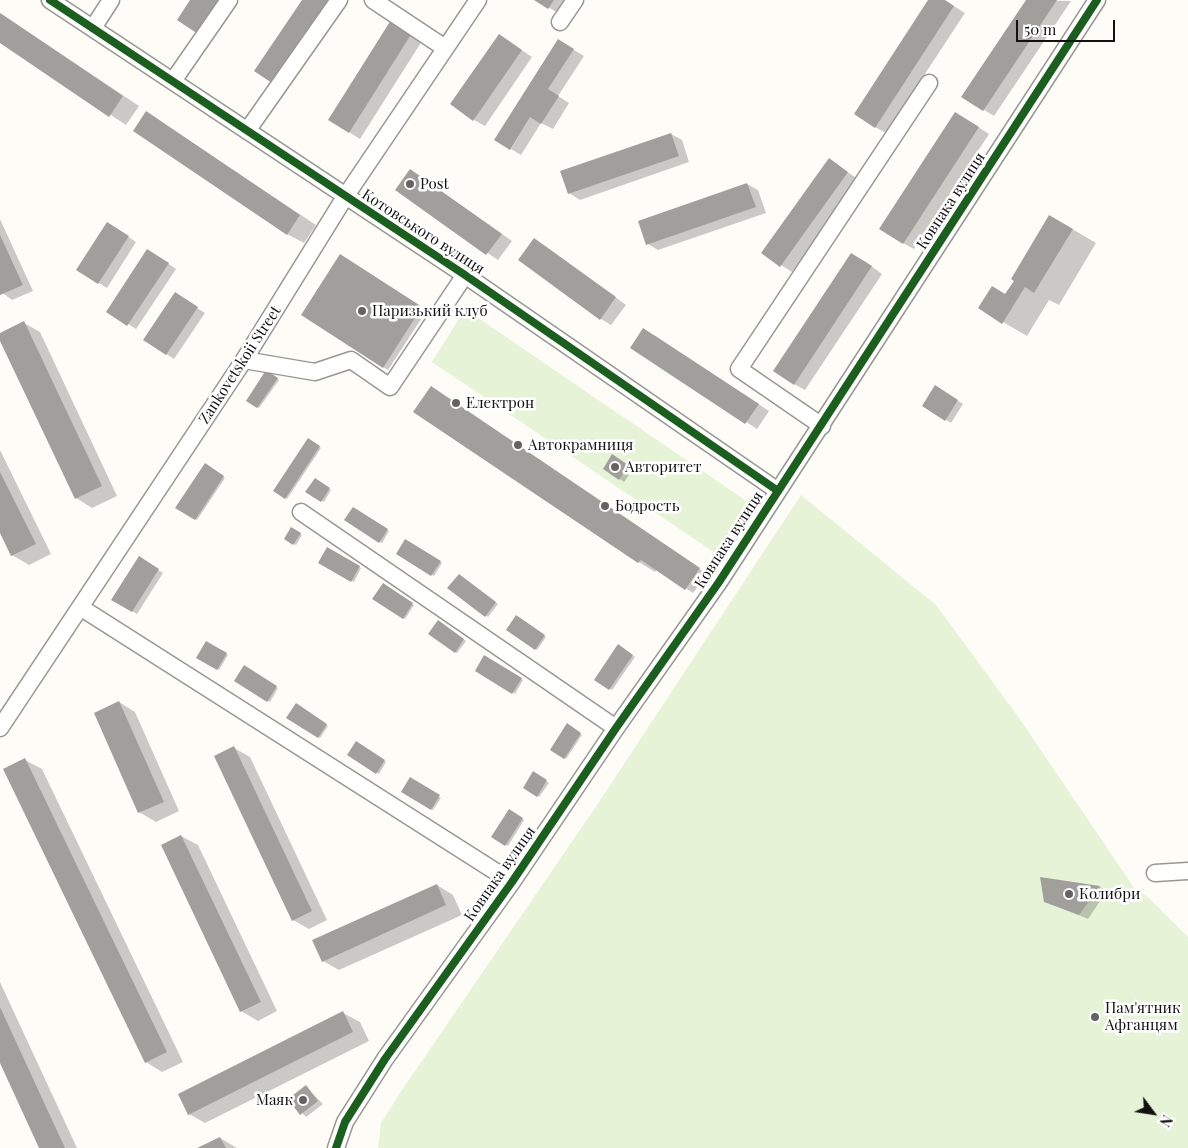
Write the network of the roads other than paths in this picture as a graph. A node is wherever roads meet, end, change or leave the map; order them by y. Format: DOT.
graph roads {
  1 [pos="50,0"];
  2 [pos="111,0"];
  3 [pos="229,0"];
  4 [pos="339,0"];
  5 [pos="373,0"];
  6 [pos="478,0"];
  7 [pos="575,0"];
  8 [pos="1097,0"];
  9 [pos="560,22"];
  10 [pos="93,28"];
  11 [pos="445,48"];
  12 [pos="173,81"];
  13 [pos="929,84"];
  14 [pos="247,131"];
  15 [pos="345,197"];
  16 [pos="465,275"];
  17 [pos="244,360"];
  18 [pos="822,426"];
  19 [pos="778,491"];
  20 [pos="301,512"];
  21 [pos="80,607"];
  22 [pos="0,728"];
  23 [pos="616,728"];
  24 [pos="1188,871"];
  25 [pos="1155,873"];
  26 [pos="512,882"];
  27 [pos="336,1148"];
  1 -- 10 [label="street, Котовського вулиця"];
  2 -- 10 [label="street"];
  3 -- 12 [label="street"];
  4 -- 14 [label="street"];
  5 -- 11 [label="street"];
  6 -- 11 [label="street, Zankovetskoii Street"];
  7 -- 9 [label="street"];
  8 -- 18 [label="street, Ковпака вулиця"];
  10 -- 12 [label="street, Котовського вулиця"];
  11 -- 15 [label="street, Zankovetskoii Street"];
  12 -- 14 [label="street, Котовського вулиця"];
  13 -- 18 [label="street"];
  14 -- 15 [label="street, Котовського вулиця"];
  15 -- 16 [label="street, Котовського вулиця"];
  15 -- 17 [label="street, Zankovetskoii Street"];
  16 -- 17 [label="street"];
  16 -- 19 [label="street, Котовського вулиця"];
  17 -- 21 [label="street, Zankovetskoii Street"];
  18 -- 19 [label="street, Ковпака вулиця"];
  19 -- 23 [label="street, Ковпака вулиця"];
  20 -- 23 [label="street"];
  21 -- 22 [label="street, Zankovetskoii Street"];
  21 -- 26 [label="street"];
  23 -- 26 [label="street, Ковпака вулиця"];
  24 -- 25 [label="street"];
  26 -- 27 [label="street, Ковпака вулиця"];
}
